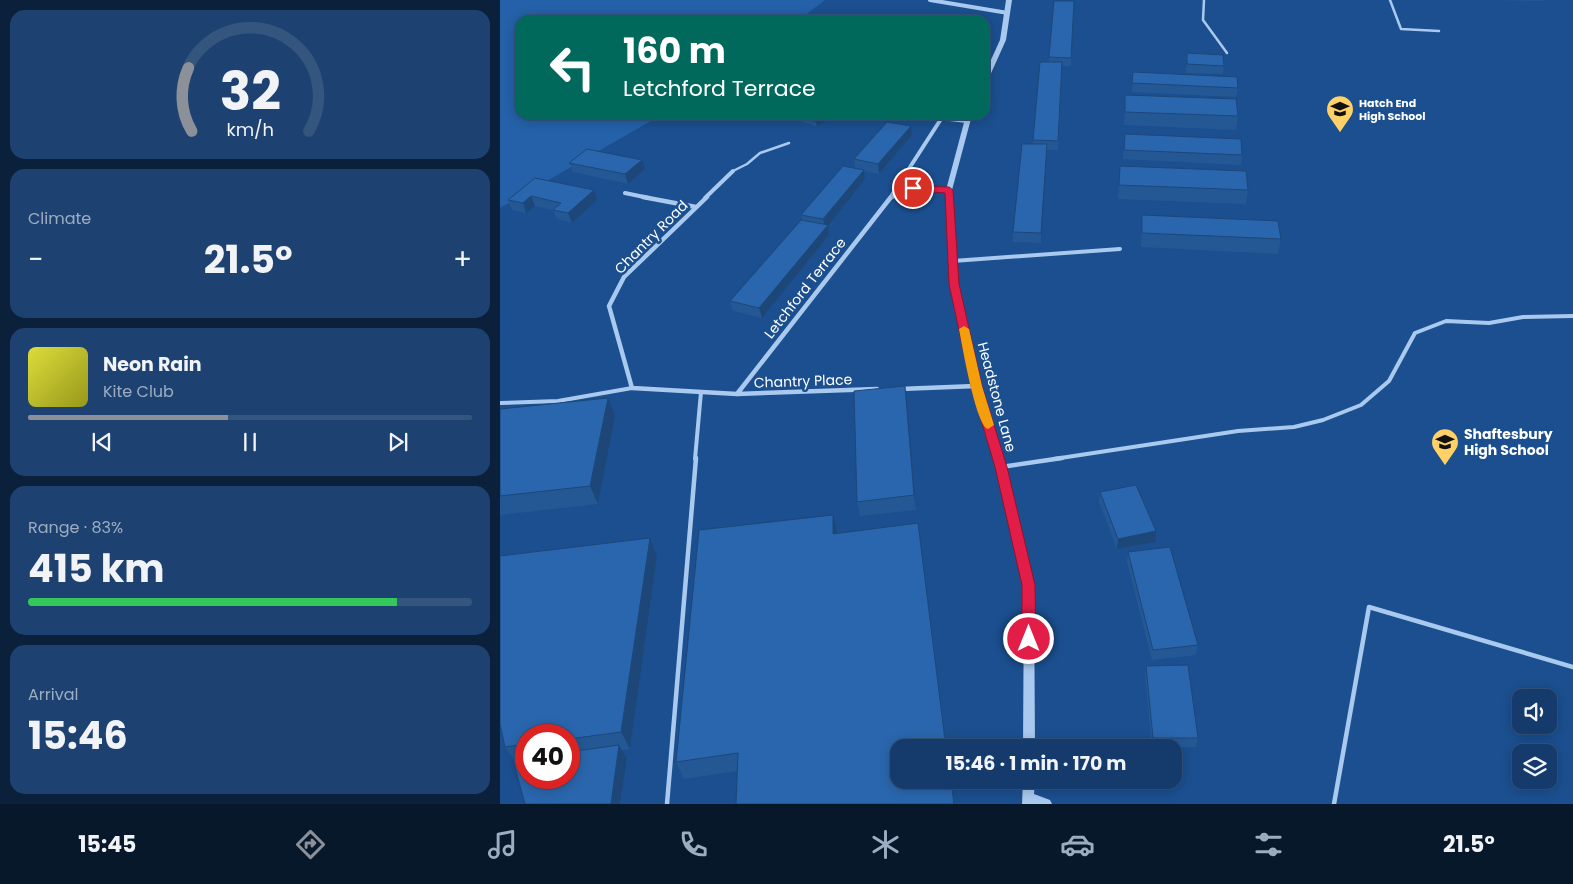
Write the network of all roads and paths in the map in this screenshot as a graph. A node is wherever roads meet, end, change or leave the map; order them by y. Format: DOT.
graph roads {
  1 [pos="930,0"];
  2 [pos="1009,0"];
  3 [pos="1204,0"];
  4 [pos="1390,0"];
  5 [pos="1008,13"];
  6 [pos="1439,31"];
  7 [pos="1227,53"];
  8 [pos="990,69"];
  9 [pos="940,120"];
  10 [pos="967,120"];
  11 [pos="789,143"];
  12 [pos="733,171"];
  13 [pos="949,190"];
  14 [pos="625,192"];
  15 [pos="892,196"];
  16 [pos="696,207"];
  17 [pos="1120,249"];
  18 [pos="953,261"];
  19 [pos="1573,316"];
  20 [pos="976,386"];
  21 [pos="632,388"];
  22 [pos="886,389"];
  23 [pos="896,389"];
  24 [pos="701,392"];
  25 [pos="737,394"];
  26 [pos="500,403"];
  27 [pos="1001,467"];
  28 [pos="1573,667"];
  29 [pos="1029,739"];
  30 [pos="1029,801"];
  31 [pos="667,804"];
  32 [pos="1046,804"];
  33 [pos="1334,804"];
  1 -- 5 [label="street"];
  2 -- 5 [label="street"];
  3 -- 7 [label="lane"];
  4 -- 6 [label="lane"];
  5 -- 8 [label="street"];
  9 -- 15 [label="street, Letchford Terrace"];
  10 -- 13 [label="street, Headstone Lane"];
  11 -- 12 [label="lane"];
  12 -- 16 [label="street, Chantry Road"];
  13 -- 15 [label="street"];
  13 -- 18 [label="street, Headstone Lane"];
  14 -- 16 [label="street"];
  15 -- 25 [label="street, Letchford Terrace"];
  16 -- 21 [label="street, Chantry Road"];
  17 -- 18 [label="lane"];
  18 -- 20 [label="street, Headstone Lane"];
  19 -- 27 [label="lane"];
  20 -- 23 [label="street"];
  20 -- 27 [label="street, Headstone Lane"];
  21 -- 24 [label="street, Chantry Place"];
  21 -- 26 [label="lane"];
  22 -- 25 [label="street, Chantry Place"];
  24 -- 25 [label="street, Chantry Place"];
  24 -- 31 [label="lane"];
  27 -- 29 [label="street, Headstone Lane"];
  28 -- 33 [label="lane"];
  30 -- 32 [label="street"];
}
